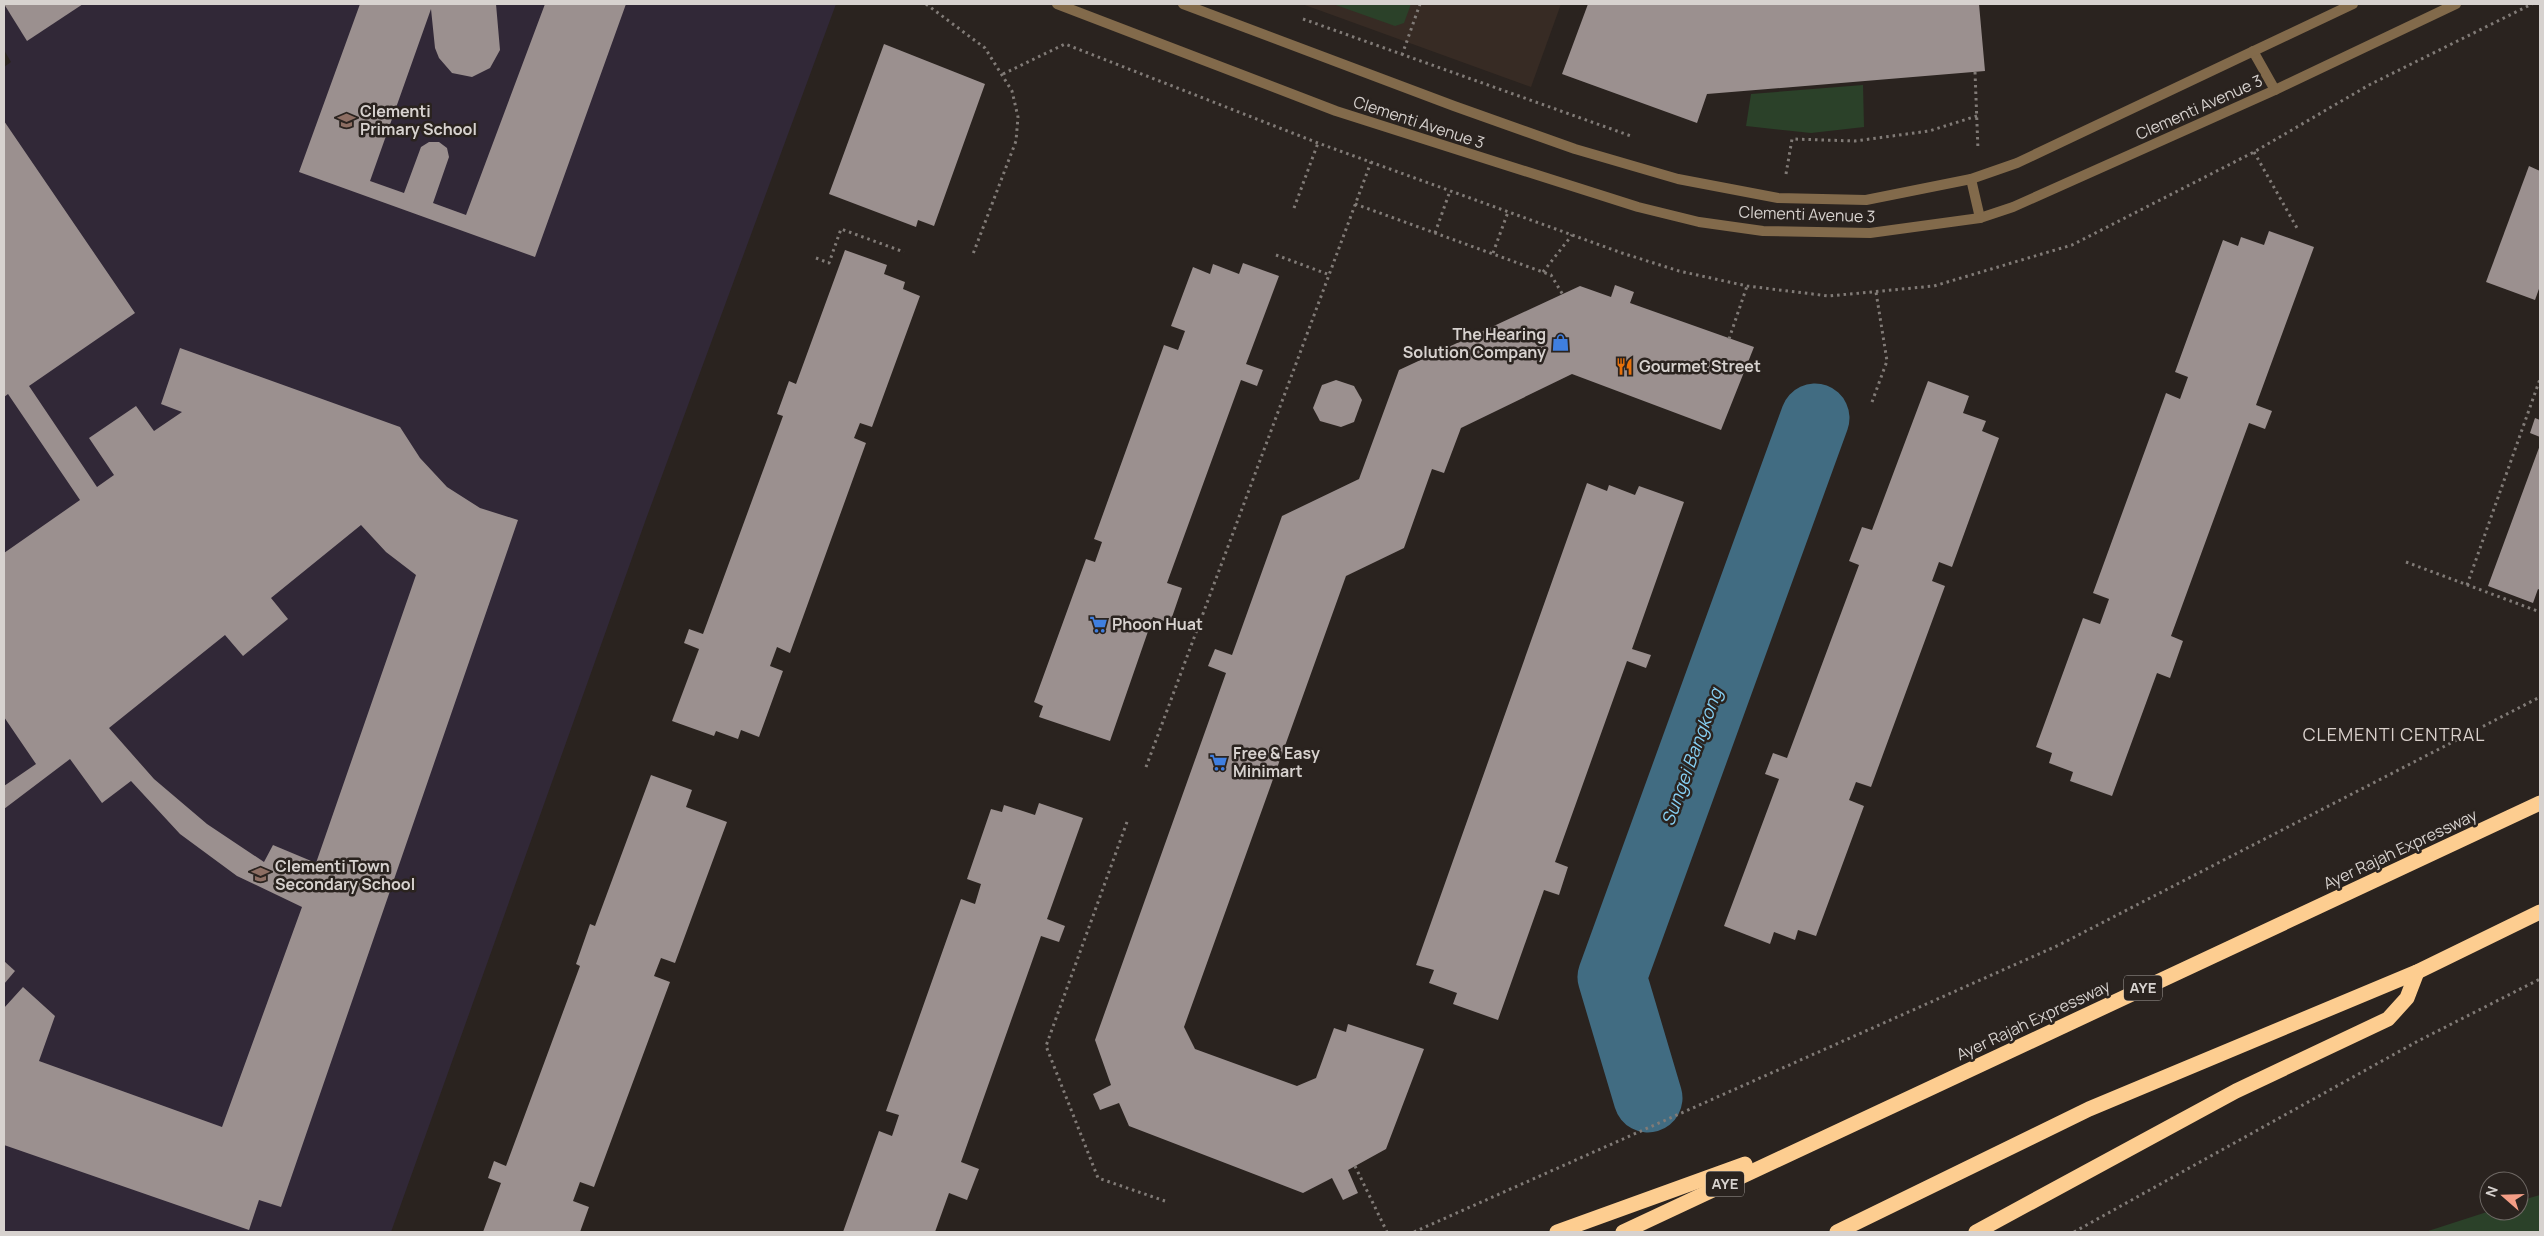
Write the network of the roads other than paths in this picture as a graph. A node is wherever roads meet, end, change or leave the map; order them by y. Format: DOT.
graph roads {
  1 [pos="1057,4"];
  2 [pos="1183,4"];
  3 [pos="2353,4"];
  4 [pos="2456,4"];
  5 [pos="2253,51"];
  6 [pos="2275,90"];
  7 [pos="1971,179"];
  8 [pos="1980,218"];
  9 [pos="2540,804"];
  10 [pos="2540,912"];
  11 [pos="2417,972"];
  12 [pos="1827,1135"];
  13 [pos="1557,1232"];
  14 [pos="1623,1232"];
  15 [pos="1836,1232"];
  16 [pos="1976,1232"];
  1 -- 8 [label="street, Clementi Avenue 3"];
  2 -- 7 [label="street, Clementi Avenue 3"];
  3 -- 5 [label="street, Clementi Avenue 3"];
  4 -- 6 [label="street, Clementi Avenue 3"];
  5 -- 6 [label="street"];
  5 -- 7 [label="street, Clementi Avenue 3"];
  6 -- 8 [label="street, Clementi Avenue 3"];
  7 -- 8 [label="street"];
  9 -- 12 [label="highway, Ayer Rajah Expressway / AYE"];
  10 -- 11 [label="highway"];
  11 -- 15 [label="highway"];
  11 -- 16 [label="highway"];
  12 -- 13 [label="highway"];
  12 -- 14 [label="highway, Ayer Rajah Expressway / AYE"];
}
